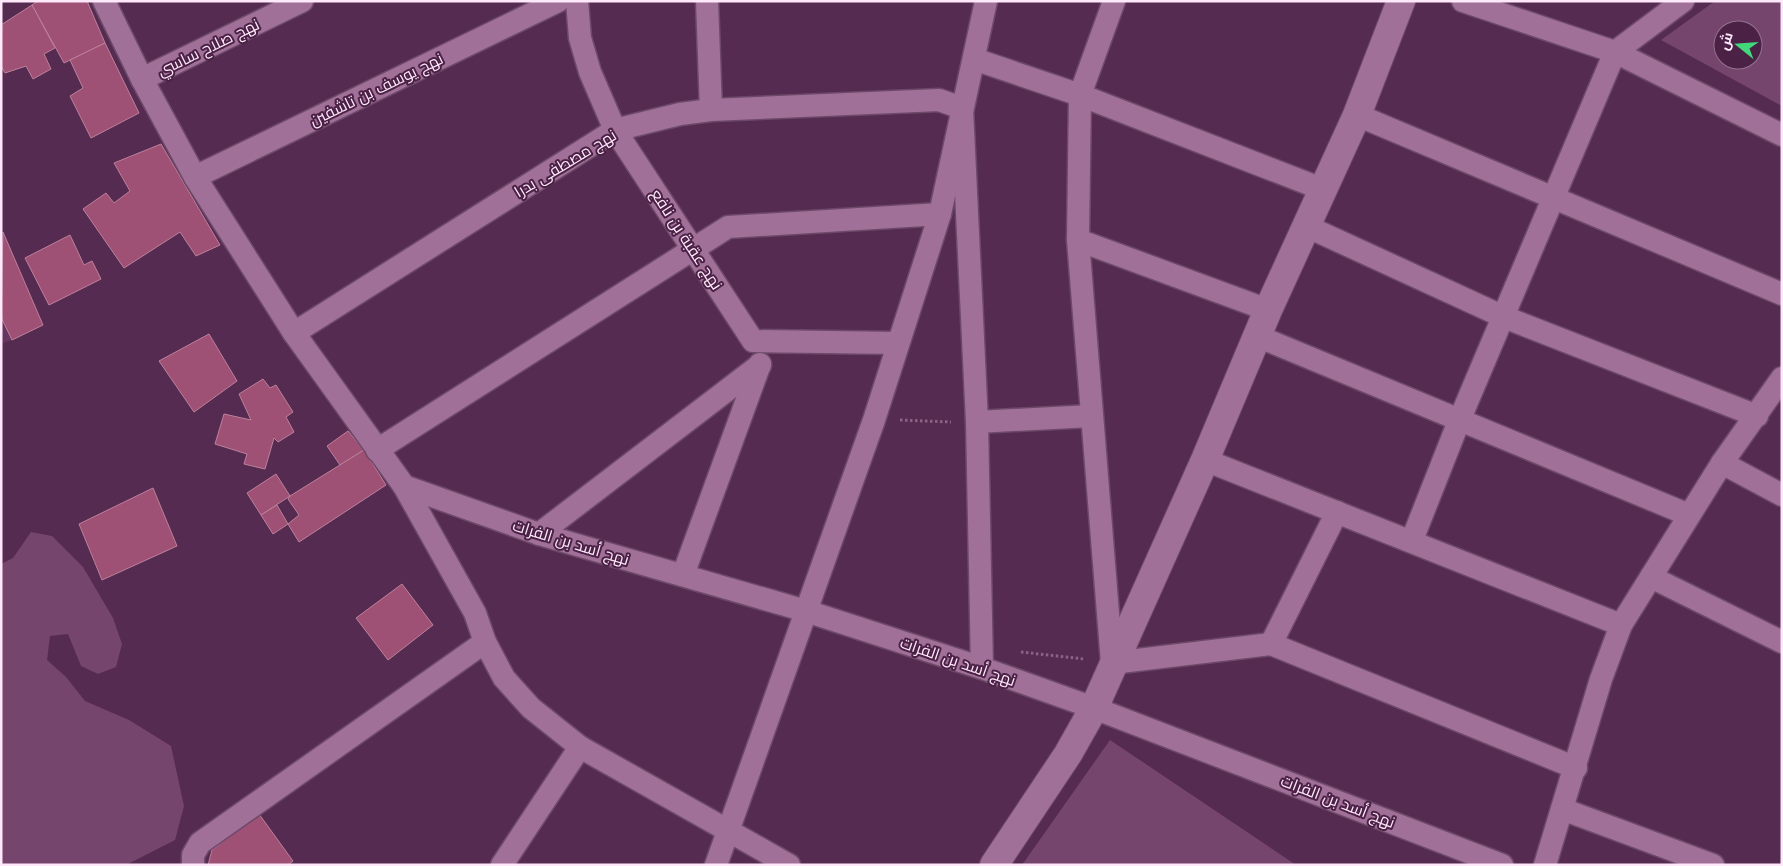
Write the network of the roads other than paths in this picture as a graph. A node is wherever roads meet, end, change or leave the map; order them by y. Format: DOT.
graph roads {
  1 [pos="104,1"];
  2 [pos="302,1"];
  3 [pos="558,1"];
  4 [pos="577,1"];
  5 [pos="707,1"];
  6 [pos="986,1"];
  7 [pos="1114,1"];
  8 [pos="1401,1"];
  9 [pos="1463,1"];
  10 [pos="1683,1"];
  11 [pos="1615,52"];
  12 [pos="974,59"];
  13 [pos="142,79"];
  14 [pos="1080,95"];
  15 [pos="962,108"];
  16 [pos="711,110"];
  17 [pos="1356,115"];
  18 [pos="615,130"];
  19 [pos="1782,135"];
  20 [pos="195,177"];
  21 [pos="1322,189"];
  22 [pos="1554,198"];
  23 [pos="940,214"];
  24 [pos="1306,226"];
  25 [pos="1078,240"];
  26 [pos="694,249"];
  27 [pos="1782,294"];
  28 [pos="1268,310"];
  29 [pos="1504,317"];
  30 [pos="294,333"];
  31 [pos="1258,336"];
  32 [pos="765,341"];
  33 [pos="898,343"];
  34 [pos="760,365"];
  35 [pos="1782,378"];
  36 [pos="1091,416"];
  37 [pos="1757,416"];
  38 [pos="1459,421"];
  39 [pos="977,422"];
  40 [pos="377,450"];
  41 [pos="1205,460"];
  42 [pos="1722,463"];
  43 [pos="404,486"];
  44 [pos="1782,495"];
  45 [pos="1336,512"];
  46 [pos="1688,516"];
  47 [pos="539,534"];
  48 [pos="1412,540"];
  49 [pos="683,575"];
  50 [pos="1651,577"];
  51 [pos="806,610"];
  52 [pos="1621,625"];
  53 [pos="485,642"];
  54 [pos="1782,642"];
  55 [pos="1271,644"];
  56 [pos="981,658"];
  57 [pos="1112,663"];
  58 [pos="1094,708"];
  59 [pos="580,747"];
  60 [pos="1576,768"];
  61 [pos="1562,809"];
  62 [pos="728,830"];
  63 [pos="194,865"];
  64 [pos="502,865"];
  65 [pos="716,865"];
  66 [pos="789,865"];
  67 [pos="994,865"];
  68 [pos="1502,865"];
  69 [pos="1545,865"];
  70 [pos="1713,865"];
  1 -- 13 [label="street"];
  2 -- 13 [label="street, نهج صلاح ساسي"];
  3 -- 20 [label="street, نهج يوسف بن تاشفين"];
  4 -- 18 [label="street, نهج عقبة بن نافع"];
  5 -- 16 [label="street"];
  6 -- 12 [label="street"];
  7 -- 14 [label="street"];
  8 -- 17 [label="street"];
  9 -- 11 [label="street"];
  10 -- 11 [label="street"];
  11 -- 19 [label="street"];
  11 -- 22 [label="street"];
  12 -- 14 [label="street"];
  12 -- 15 [label="street"];
  13 -- 20 [label="street"];
  14 -- 21 [label="street"];
  14 -- 25 [label="street"];
  15 -- 16 [label="street, نهج مصطفى بدرا"];
  15 -- 23 [label="street"];
  15 -- 39 [label="street"];
  16 -- 18 [label="street, نهج مصطفى بدرا"];
  17 -- 21 [label="street"];
  17 -- 22 [label="street"];
  18 -- 26 [label="street, نهج عقبة بن نافع"];
  18 -- 30 [label="street, نهج مصطفى بدرا"];
  20 -- 30 [label="street"];
  21 -- 24 [label="street"];
  22 -- 27 [label="street"];
  22 -- 29 [label="street"];
  23 -- 26 [label="street"];
  23 -- 33 [label="street"];
  24 -- 28 [label="street"];
  24 -- 29 [label="street"];
  25 -- 28 [label="street"];
  25 -- 36 [label="street"];
  26 -- 32 [label="street, نهج عقبة بن نافع"];
  26 -- 40 [label="street"];
  28 -- 31 [label="street"];
  29 -- 37 [label="street"];
  29 -- 38 [label="street"];
  30 -- 40 [label="street"];
  31 -- 38 [label="street"];
  31 -- 41 [label="street"];
  32 -- 33 [label="street, نهج عقبة بن نافع"];
  32 -- 34 [label="street"];
  33 -- 51 [label="street"];
  34 -- 47 [label="street"];
  34 -- 49 [label="street"];
  35 -- 37 [label="street"];
  36 -- 39 [label="street"];
  36 -- 57 [label="street"];
  37 -- 42 [label="street"];
  38 -- 46 [label="street"];
  38 -- 48 [label="street"];
  39 -- 56 [label="street"];
  40 -- 43 [label="street"];
  41 -- 45 [label="street"];
  41 -- 57 [label="street"];
  42 -- 44 [label="street"];
  42 -- 46 [label="street"];
  43 -- 47 [label="street, نهج أسد بن الفرات"];
  43 -- 53 [label="street"];
  45 -- 48 [label="street"];
  45 -- 55 [label="street"];
  46 -- 50 [label="street"];
  47 -- 49 [label="street, نهج أسد بن الفرات"];
  48 -- 52 [label="street"];
  49 -- 51 [label="street, نهج أسد بن الفرات"];
  50 -- 52 [label="street"];
  50 -- 54 [label="street"];
  51 -- 56 [label="street, نهج أسد بن الفرات"];
  51 -- 62 [label="street"];
  52 -- 60 [label="street"];
  53 -- 59 [label="street"];
  53 -- 63 [label="street"];
  55 -- 57 [label="street"];
  55 -- 60 [label="street"];
  56 -- 58 [label="street, نهج أسد بن الفرات"];
  57 -- 58 [label="street"];
  58 -- 67 [label="street"];
  58 -- 68 [label="street, نهج أسد بن الفرات"];
  59 -- 62 [label="street"];
  59 -- 64 [label="street"];
  60 -- 61 [label="street"];
  61 -- 69 [label="street"];
  61 -- 70 [label="street"];
  62 -- 65 [label="street"];
  62 -- 66 [label="street"];
}
